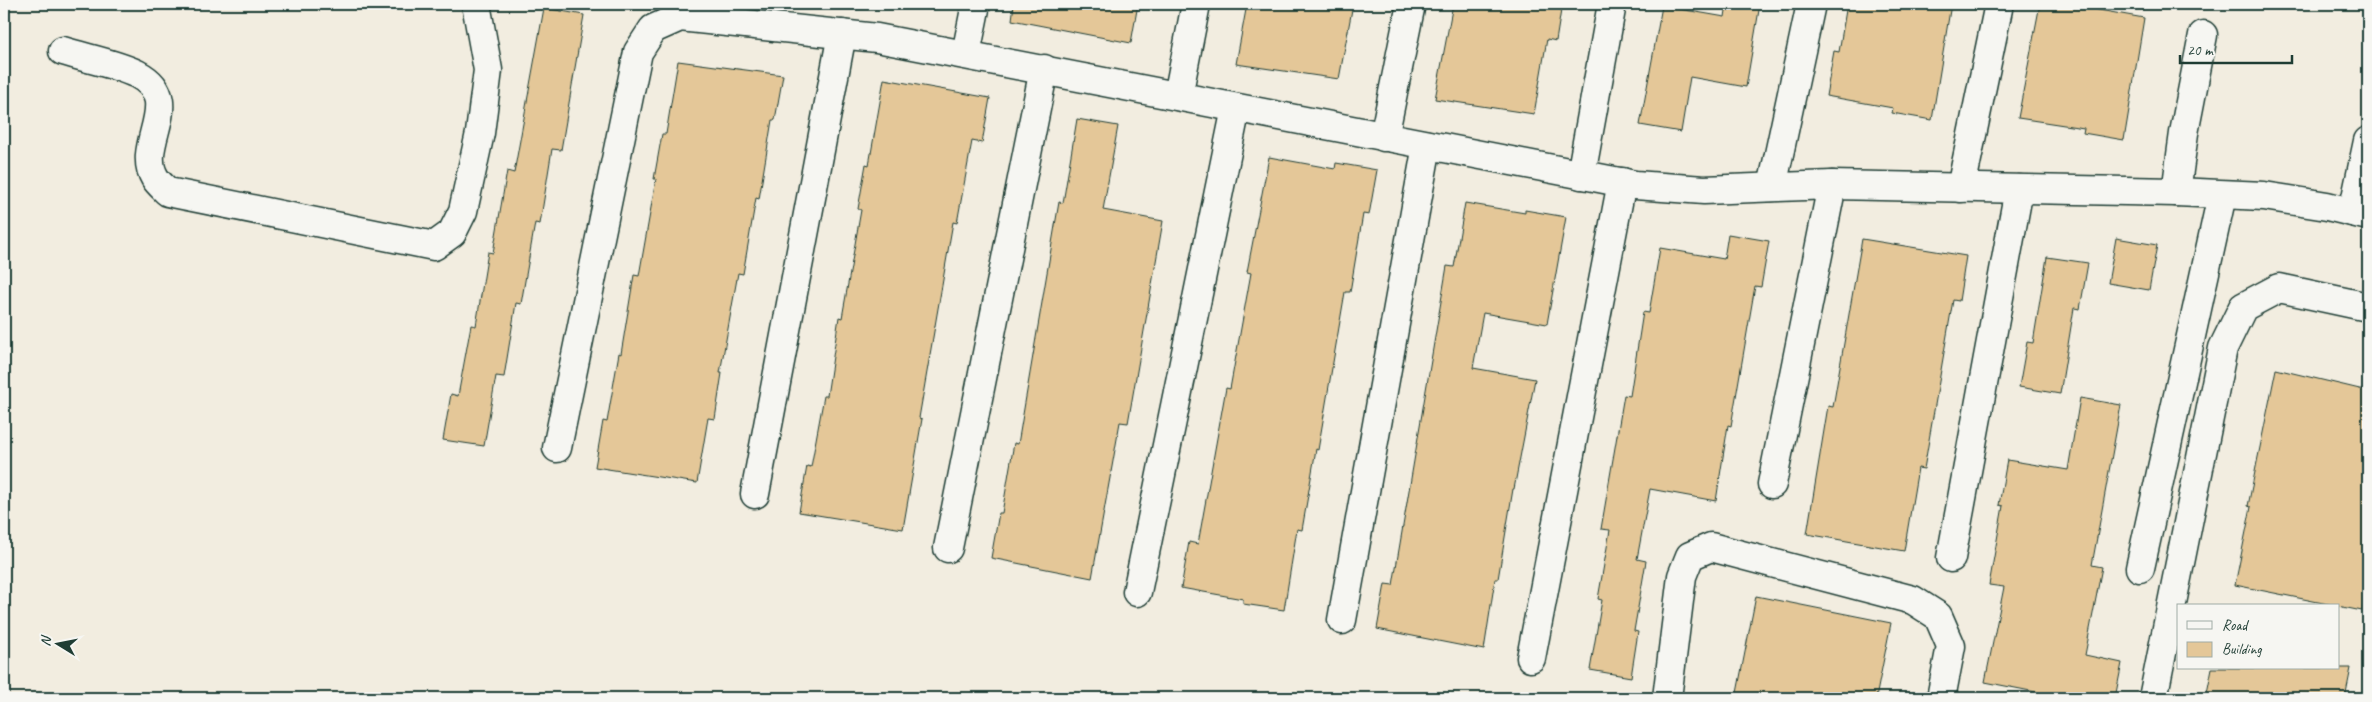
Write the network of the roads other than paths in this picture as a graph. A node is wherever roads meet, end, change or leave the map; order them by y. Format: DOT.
graph roads {
  1 [pos="476,4"];
  2 [pos="976,4"];
  3 [pos="1196,4"];
  4 [pos="1411,4"];
  5 [pos="1612,4"];
  6 [pos="1811,4"];
  7 [pos="1998,9"];
  8 [pos="842,34"];
  9 [pos="2203,35"];
  10 [pos="63,51"];
  11 [pos="966,54"];
  12 [pos="1044,69"];
  13 [pos="1178,96"];
  14 [pos="1236,108"];
  15 [pos="1384,137"];
  16 [pos="2368,141"];
  17 [pos="1427,145"];
  18 [pos="1580,175"];
  19 [pos="1622,182"];
  20 [pos="1832,185"];
  21 [pos="1772,187"];
  22 [pos="1961,188"];
  23 [pos="2019,189"];
  24 [pos="2176,192"];
  25 [pos="2222,195"];
  26 [pos="2361,214"];
  27 [pos="2368,307"];
  28 [pos="557,448"];
  29 [pos="1772,484"];
  30 [pos="756,494"];
  31 [pos="948,548"];
  32 [pos="1951,558"];
  33 [pos="2140,568"];
  34 [pos="1137,592"];
  35 [pos="1342,620"];
  36 [pos="1531,658"];
  37 [pos="1667,698"];
  38 [pos="1941,698"];
  39 [pos="2153,698"];
  1 -- 10 [label="street"];
  2 -- 11 [label="street"];
  3 -- 13 [label="street"];
  4 -- 15 [label="street"];
  5 -- 18 [label="street"];
  6 -- 21 [label="street"];
  7 -- 22 [label="street"];
  8 -- 11 [label="street"];
  8 -- 28 [label="street"];
  8 -- 30 [label="street"];
  9 -- 24 [label="street"];
  11 -- 12 [label="street"];
  12 -- 13 [label="street"];
  12 -- 31 [label="street"];
  13 -- 14 [label="street"];
  14 -- 15 [label="street"];
  14 -- 34 [label="street"];
  15 -- 17 [label="street"];
  16 -- 26 [label="street"];
  17 -- 18 [label="street"];
  17 -- 35 [label="street"];
  18 -- 19 [label="street"];
  19 -- 21 [label="street"];
  19 -- 36 [label="street"];
  20 -- 21 [label="street"];
  20 -- 22 [label="street"];
  20 -- 29 [label="street"];
  22 -- 23 [label="street"];
  23 -- 24 [label="street"];
  23 -- 32 [label="street"];
  24 -- 25 [label="street"];
  25 -- 26 [label="street"];
  25 -- 33 [label="street"];
  27 -- 39 [label="street"];
  37 -- 38 [label="street"];
}
